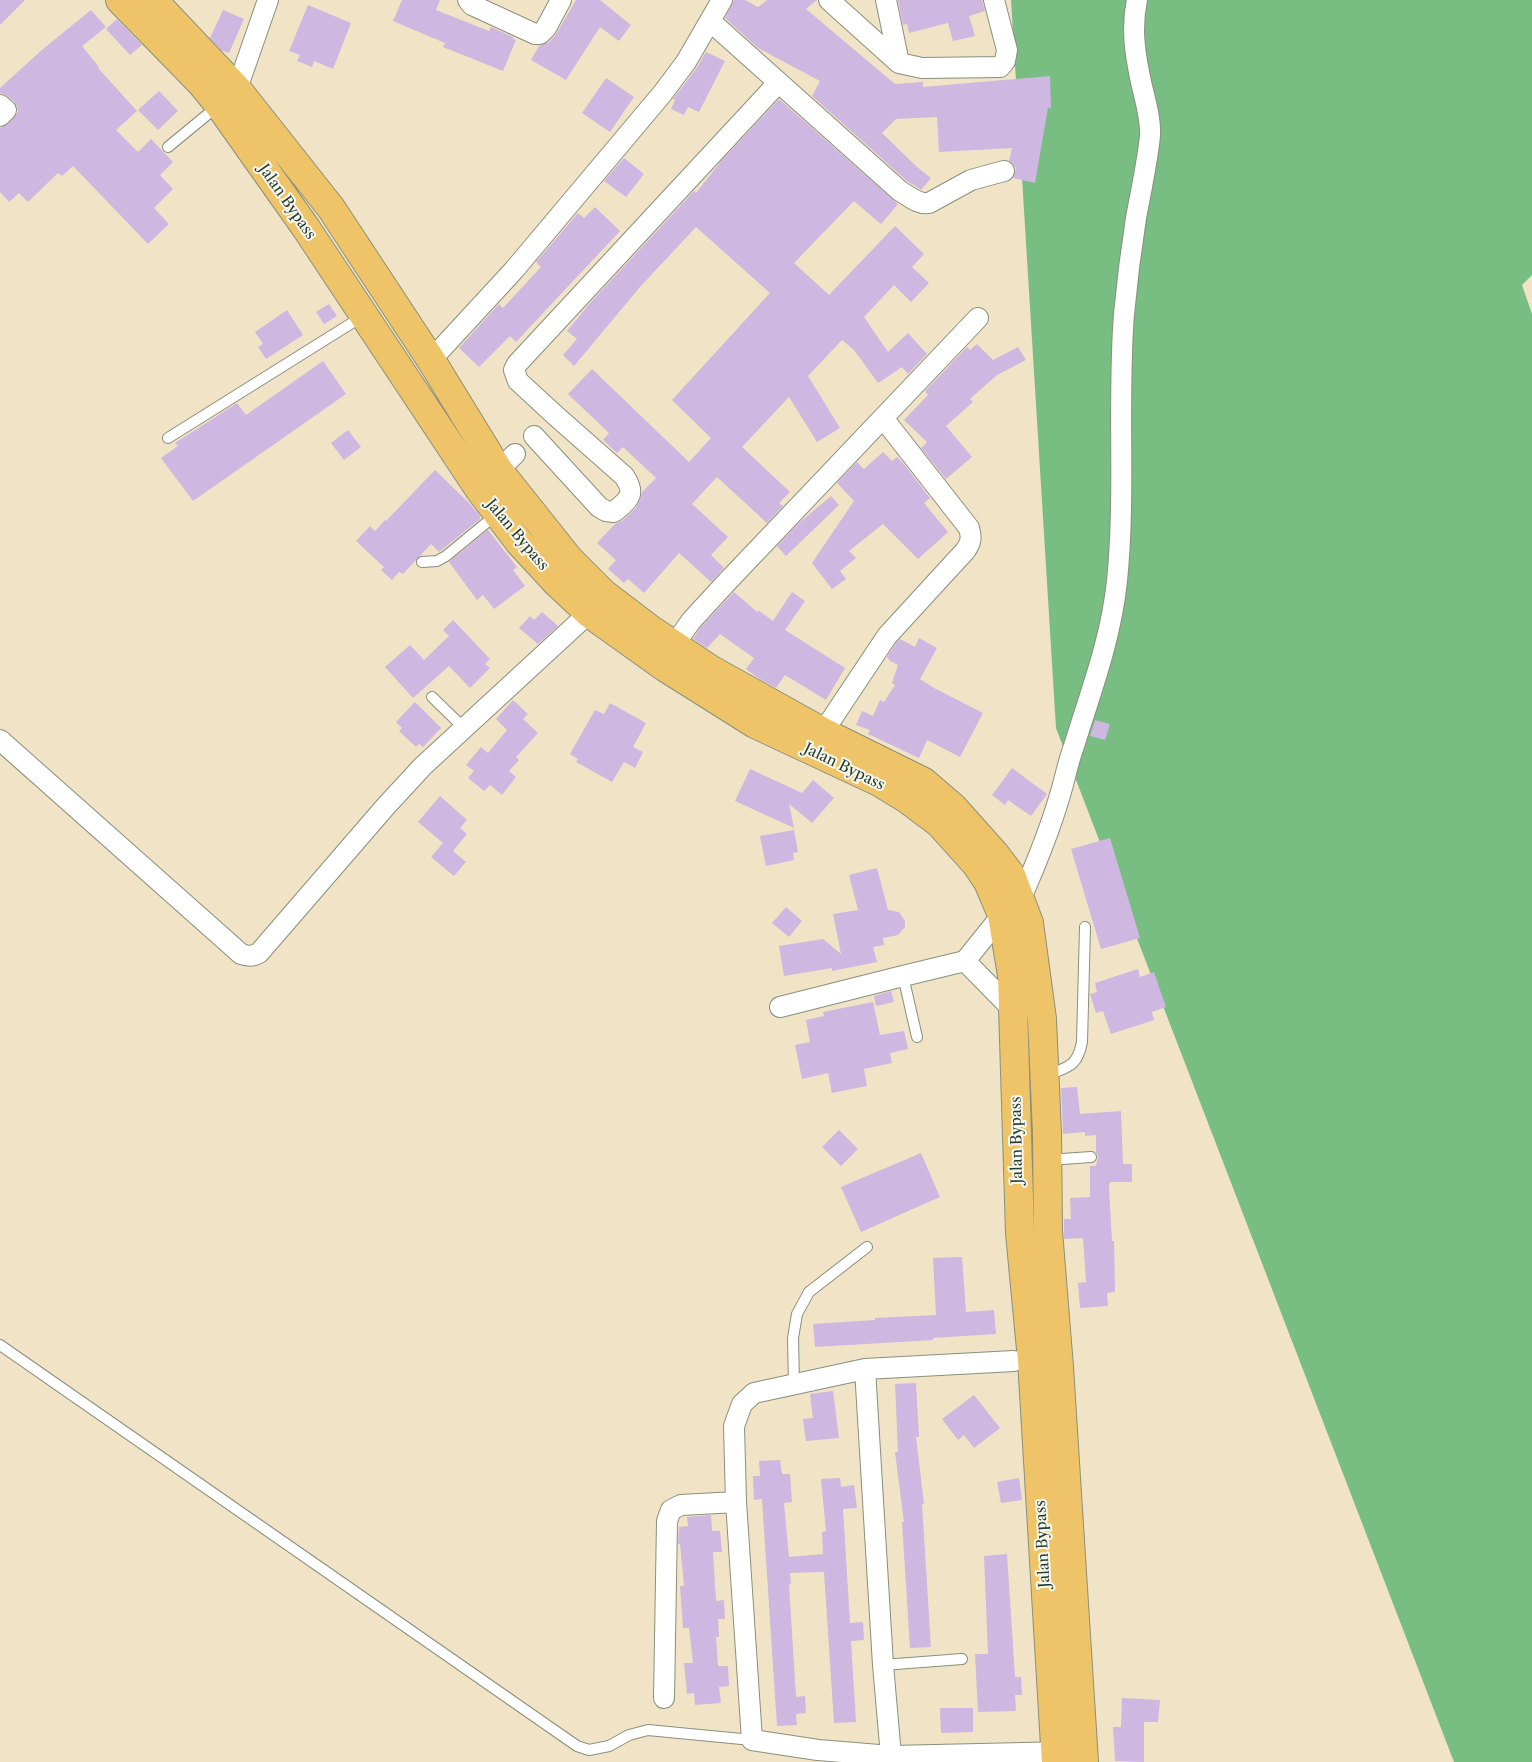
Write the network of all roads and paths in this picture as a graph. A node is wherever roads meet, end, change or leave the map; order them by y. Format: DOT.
graph roads {
  1 [pos="120,0"];
  2 [pos="153,0"];
  3 [pos="268,0"];
  4 [pos="468,0"];
  5 [pos="561,0"];
  6 [pos="722,0"];
  7 [pos="829,0"];
  8 [pos="886,0"];
  9 [pos="994,0"];
  10 [pos="1137,0"];
  11 [pos="710,21"];
  12 [pos="899,63"];
  13 [pos="778,83"];
  14 [pos="228,97"];
  15 [pos="0,105"];
  16 [pos="0,116"];
  17 [pos="168,147"];
  18 [pos="1004,171"];
  19 [pos="364,316"];
  20 [pos="978,318"];
  21 [pos="431,360"];
  22 [pos="556,416"];
  23 [pos="883,418"];
  24 [pos="168,438"];
  25 [pos="518,452"];
  26 [pos="479,489"];
  27 [pos="497,514"];
  28 [pos="422,562"];
  29 [pos="589,613"];
  30 [pos="674,645"];
  31 [pos="432,697"];
  32 [pos="464,728"];
  33 [pos="824,732"];
  34 [pos="0,740"];
  35 [pos="1011,906"];
  36 [pos="1085,927"];
  37 [pos="965,961"];
  38 [pos="903,976"];
  39 [pos="780,1007"];
  40 [pos="1014,1011"];
  41 [pos="917,1037"];
  42 [pos="1044,1076"];
  43 [pos="1092,1157"];
  44 [pos="1048,1160"];
  45 [pos="1048,1231"];
  46 [pos="1020,1233"];
  47 [pos="867,1246"];
  48 [pos="0,1345"];
  49 [pos="1023,1361"];
  50 [pos="865,1369"];
  51 [pos="794,1384"];
  52 [pos="736,1502"];
  53 [pos="962,1658"];
  54 [pos="883,1664"];
  55 [pos="664,1698"];
  56 [pos="752,1740"];
  57 [pos="818,1756"];
  58 [pos="891,1756"];
  59 [pos="1056,1757"];
  60 [pos="1084,1757"];
  61 [pos="925,1759"];
  1 -- 14 [label="highway, Jalan Bypass"];
  2 -- 14 [label="highway, Jalan Bypass"];
  3 -- 14 [label="street"];
  4 -- 5 [label="street"];
  6 -- 11 [label="street"];
  7 -- 12 [label="street"];
  8 -- 12 [label="street"];
  9 -- 12 [label="street"];
  10 -- 35 [label="street"];
  11 -- 13 [label="street"];
  11 -- 21 [label="street"];
  13 -- 18 [label="street"];
  13 -- 22 [label="street"];
  14 -- 17 [label="lane"];
  14 -- 19 [label="highway, Jalan Bypass"];
  14 -- 21 [label="highway, Jalan Bypass"];
  15 -- 16 [label="street"];
  19 -- 24 [label="lane"];
  19 -- 26 [label="highway, Jalan Bypass"];
  20 -- 23 [label="street"];
  21 -- 25 [label="highway, Jalan Bypass"];
  22 -- 25 [label="street"];
  22 -- 25 [label="street"];
  23 -- 30 [label="street"];
  23 -- 33 [label="street"];
  25 -- 26 [label="street"];
  25 -- 30 [label="highway, Jalan Bypass"];
  26 -- 27 [label="highway, Jalan Bypass"];
  27 -- 28 [label="lane"];
  27 -- 29 [label="highway, Jalan Bypass"];
  29 -- 32 [label="street"];
  29 -- 35 [label="highway, Jalan Bypass"];
  30 -- 33 [label="highway, Jalan Bypass"];
  31 -- 32 [label="lane"];
  32 -- 34 [label="street"];
  33 -- 35 [label="highway, Jalan Bypass"];
  35 -- 37 [label="street"];
  35 -- 40 [label="highway, Jalan Bypass"];
  35 -- 42 [label="highway, Jalan Bypass"];
  36 -- 42 [label="lane"];
  37 -- 38 [label="street"];
  37 -- 40 [label="street"];
  38 -- 39 [label="street"];
  38 -- 41 [label="lane"];
  40 -- 46 [label="highway, Jalan Bypass"];
  42 -- 44 [label="highway, Jalan Bypass"];
  43 -- 44 [label="lane"];
  44 -- 45 [label="highway, Jalan Bypass"];
  45 -- 46 [label="highway"];
  45 -- 60 [label="highway, Jalan Bypass"];
  46 -- 49 [label="highway, Jalan Bypass"];
  47 -- 51 [label="lane"];
  48 -- 56 [label="lane"];
  49 -- 50 [label="street"];
  49 -- 59 [label="highway, Jalan Bypass"];
  50 -- 51 [label="street"];
  50 -- 54 [label="street"];
  51 -- 52 [label="street"];
  52 -- 55 [label="street"];
  52 -- 56 [label="street"];
  53 -- 54 [label="lane"];
  54 -- 58 [label="street"];
  56 -- 57 [label="street"];
  57 -- 58 [label="street"];
  58 -- 61 [label="street"];
  59 -- 60 [label="street"];
  59 -- 61 [label="street"];
}
